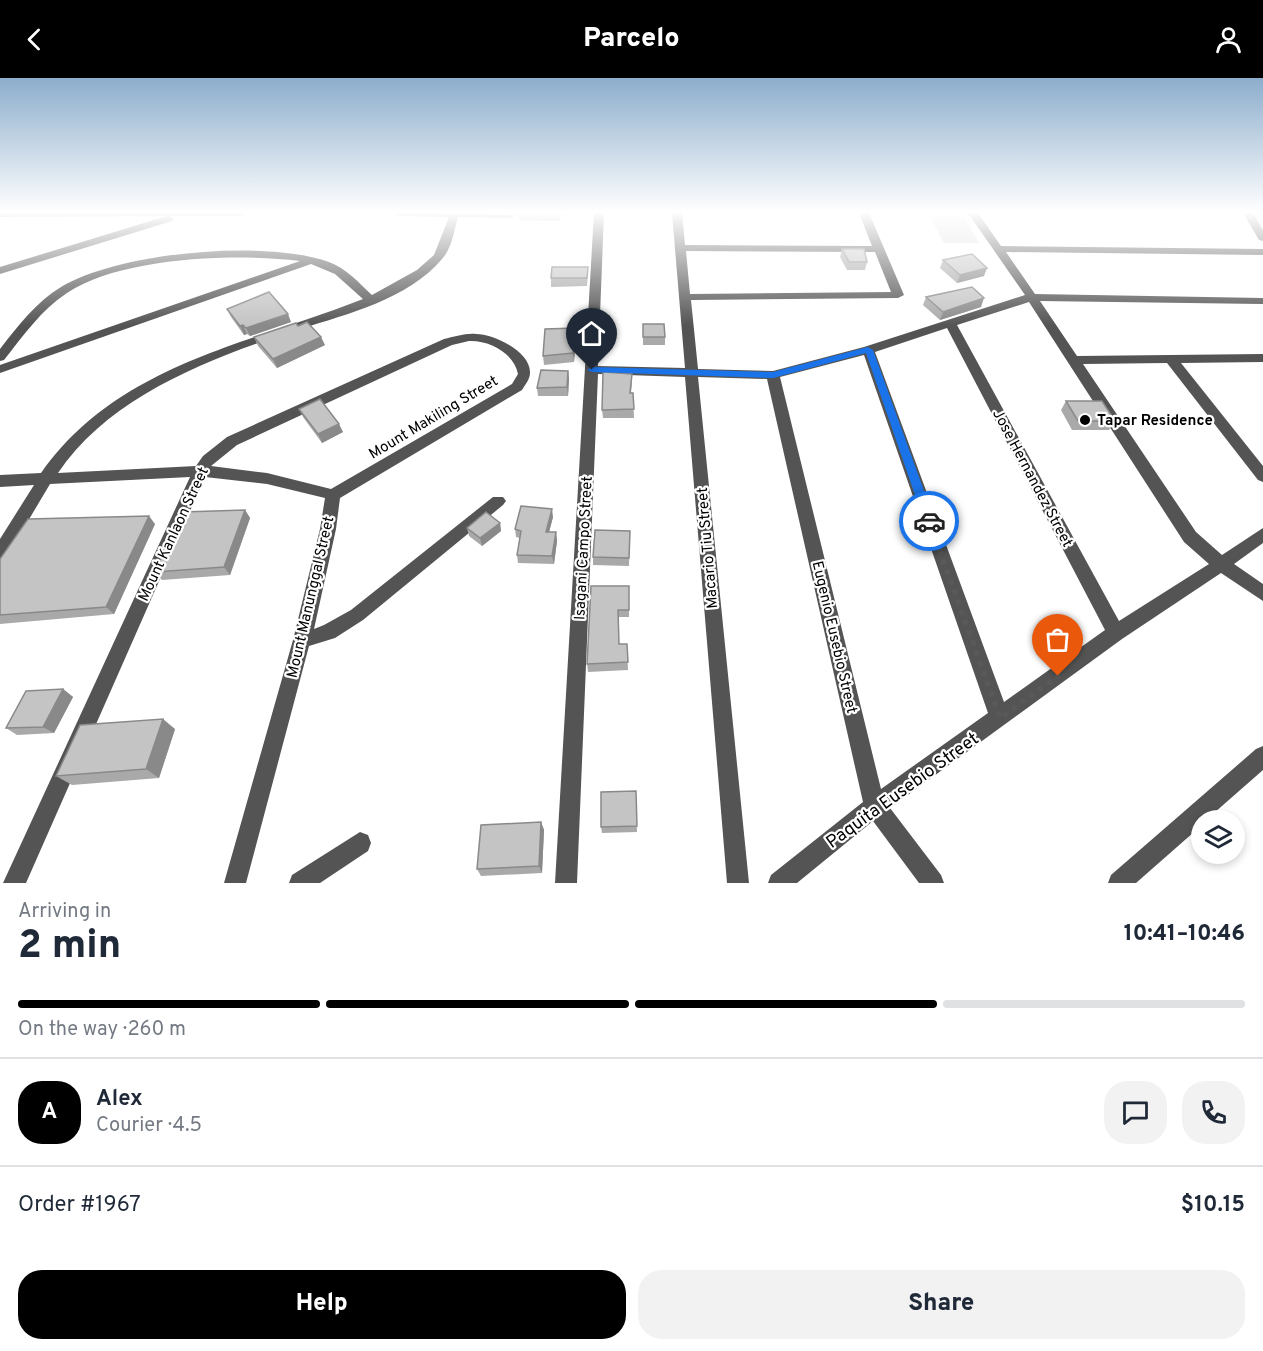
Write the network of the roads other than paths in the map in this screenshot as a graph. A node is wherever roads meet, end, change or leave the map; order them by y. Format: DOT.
graph roads {
  1 [pos="65,251"];
  2 [pos="441,251"];
  3 [pos="597,251"];
  4 [pos="680,251"];
  5 [pos="881,251"];
  6 [pos="998,251"];
  7 [pos="1136,251"];
  8 [pos="1263,252"];
  9 [pos="312,260"];
  10 [pos="0,271"];
  11 [pos="684,297"];
  12 [pos="1032,297"];
  13 [pos="370,300"];
  14 [pos="1263,301"];
  15 [pos="950,323"];
  16 [pos="868,350"];
  17 [pos="512,354"];
  18 [pos="0,357"];
  19 [pos="1170,358"];
  20 [pos="1263,358"];
  21 [pos="1074,360"];
  22 [pos="0,369"];
  23 [pos="592,370"];
  24 [pos="691,372"];
  25 [pos="773,375"];
  26 [pos="200,471"];
  27 [pos="1263,476"];
  28 [pos="47,479"];
  29 [pos="0,481"];
  30 [pos="333,495"];
  31 [pos="498,501"];
  32 [pos="1263,534"];
  33 [pos="0,553"];
  34 [pos="1222,564"];
  35 [pos="1263,594"];
  36 [pos="1116,633"];
  37 [pos="302,640"];
  38 [pos="1000,718"];
  39 [pos="1263,756"];
  40 [pos="875,806"];
  41 [pos="360,843"];
  42 [pos="14,883"];
  43 [pos="236,883"];
  44 [pos="300,883"];
  45 [pos="566,883"];
  46 [pos="738,883"];
  47 [pos="778,883"];
  48 [pos="933,883"];
  49 [pos="1119,883"];
  1 -- 10 [label="street"];
  2 -- 13 [label="street"];
  3 -- 23 [label="street, Isagani Campo Street"];
  4 -- 11 [label="street, Macario Tiu Street"];
  5 -- 11 [label="street"];
  6 -- 12 [label="street"];
  7 -- 8 [label="street"];
  9 -- 13 [label="street"];
  9 -- 18 [label="street"];
  9 -- 22 [label="street"];
  11 -- 24 [label="street, Macario Tiu Street"];
  12 -- 14 [label="street"];
  12 -- 15 [label="street"];
  12 -- 21 [label="street"];
  13 -- 28 [label="street"];
  15 -- 16 [label="street"];
  15 -- 36 [label="street, Jose Hernandez Street"];
  16 -- 25 [label="street"];
  16 -- 38 [label="street"];
  17 -- 26 [label="street, Mount Kanlaon Street"];
  17 -- 30 [label="street, Mount Makiling Street"];
  19 -- 20 [label="street"];
  19 -- 21 [label="street"];
  19 -- 27 [label="street"];
  21 -- 34 [label="street"];
  23 -- 24 [label="street"];
  23 -- 45 [label="street, Isagani Campo Street"];
  24 -- 25 [label="street"];
  24 -- 46 [label="street, Macario Tiu Street"];
  25 -- 40 [label="street, Eugenio Eusebio Street"];
  26 -- 28 [label="street, Mount Manunggal Street"];
  26 -- 30 [label="street, Mount Manunggal Street"];
  26 -- 42 [label="street, Mount Kanlaon Street"];
  28 -- 29 [label="street, Mount Manunggal Street"];
  28 -- 33 [label="street"];
  30 -- 37 [label="street, Mount Manunggal Street"];
  31 -- 37 [label="street"];
  32 -- 34 [label="street, Paquita Eusebio Street"];
  34 -- 35 [label="street"];
  34 -- 36 [label="street, Paquita Eusebio Street"];
  36 -- 38 [label="street, Paquita Eusebio Street"];
  37 -- 43 [label="street, Mount Manunggal Street"];
  38 -- 40 [label="street, Paquita Eusebio Street"];
  39 -- 49 [label="street"];
  40 -- 47 [label="street, Paquita Eusebio Street"];
  40 -- 48 [label="street, Eugenio Eusebio Street"];
  41 -- 44 [label="street"];
}
